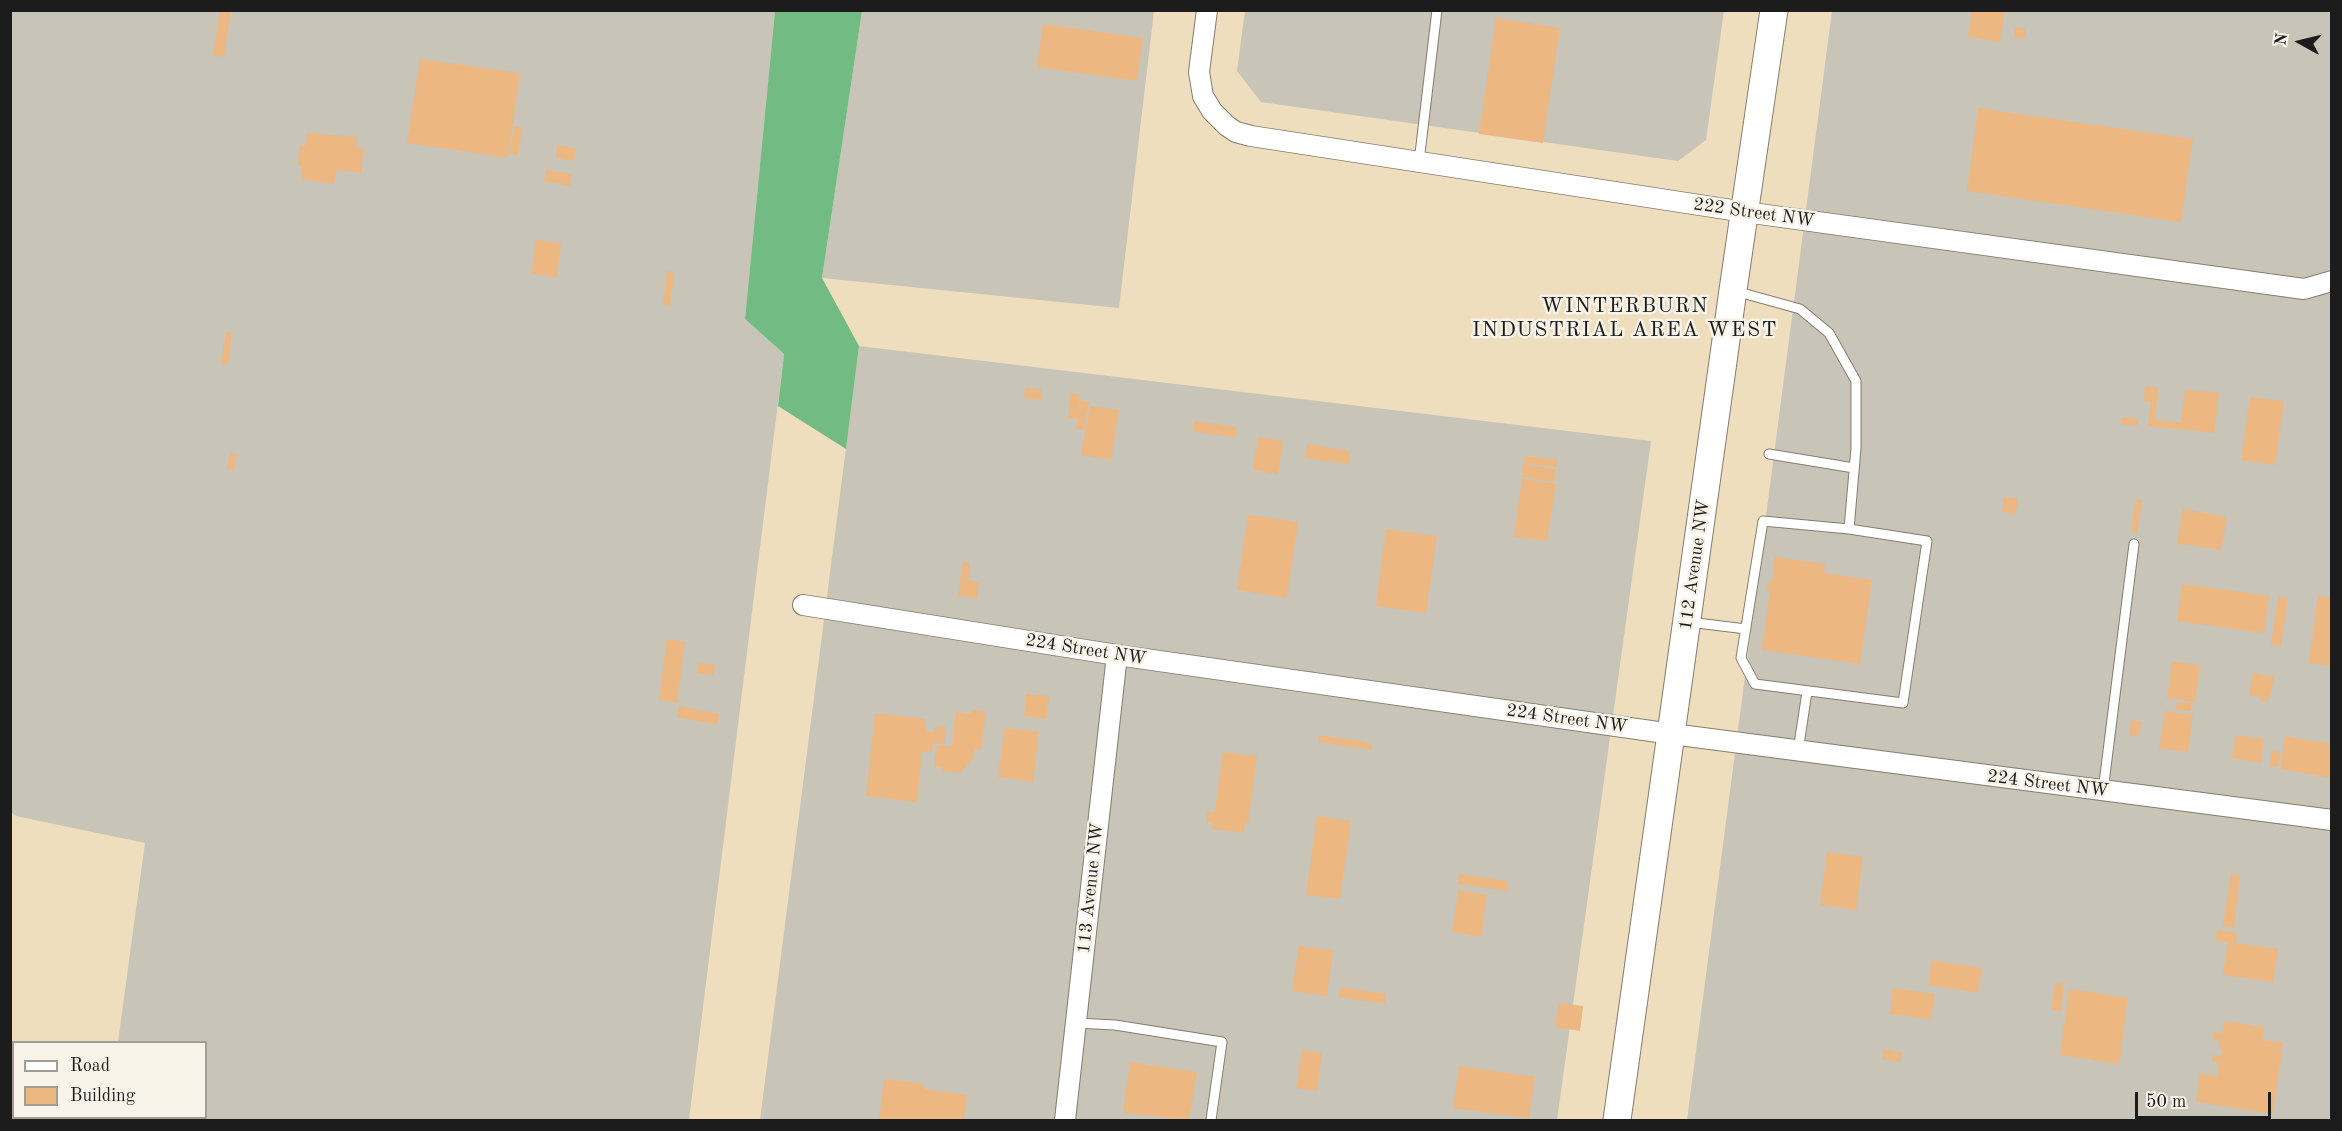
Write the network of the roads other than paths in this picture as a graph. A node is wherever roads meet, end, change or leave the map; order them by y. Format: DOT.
graph roads {
  1 [pos="1207,10"];
  2 [pos="1437,10"];
  3 [pos="1774,10"];
  4 [pos="1419,162"];
  5 [pos="1744,212"];
  6 [pos="2331,281"];
  7 [pos="1733,290"];
  8 [pos="1769,454"];
  9 [pos="1854,468"];
  10 [pos="1849,529"];
  11 [pos="2134,544"];
  12 [pos="803,605"];
  13 [pos="1688,622"];
  14 [pos="1746,629"];
  15 [pos="1118,655"];
  16 [pos="1807,692"];
  17 [pos="1672,734"];
  18 [pos="1798,751"];
  19 [pos="2103,791"];
  20 [pos="2331,820"];
  21 [pos="1076,1023"];
  22 [pos="1065,1120"];
  23 [pos="1211,1120"];
  24 [pos="1617,1120"];
  1 -- 4 [label="street, 222 Street NW"];
  2 -- 4 [label="lane"];
  3 -- 5 [label="street, 112 Avenue NW"];
  4 -- 5 [label="street, 222 Street NW"];
  5 -- 6 [label="street, 222 Street NW"];
  5 -- 7 [label="street, 112 Avenue NW"];
  7 -- 9 [label="lane"];
  7 -- 13 [label="street, 112 Avenue NW"];
  8 -- 9 [label="lane"];
  9 -- 10 [label="lane"];
  10 -- 14 [label="lane"];
  10 -- 16 [label="lane"];
  11 -- 19 [label="lane"];
  12 -- 15 [label="street, 224 Street NW"];
  13 -- 14 [label="lane"];
  13 -- 17 [label="street, 112 Avenue NW"];
  14 -- 16 [label="lane"];
  15 -- 17 [label="street, 224 Street NW"];
  15 -- 21 [label="street, 113 Avenue NW"];
  16 -- 18 [label="lane"];
  17 -- 18 [label="street, 224 Street NW"];
  17 -- 24 [label="street, 112 Avenue NW"];
  18 -- 19 [label="street, 224 Street NW"];
  19 -- 20 [label="street, 224 Street NW"];
  21 -- 22 [label="street, 113 Avenue NW"];
  21 -- 23 [label="lane"];
}
